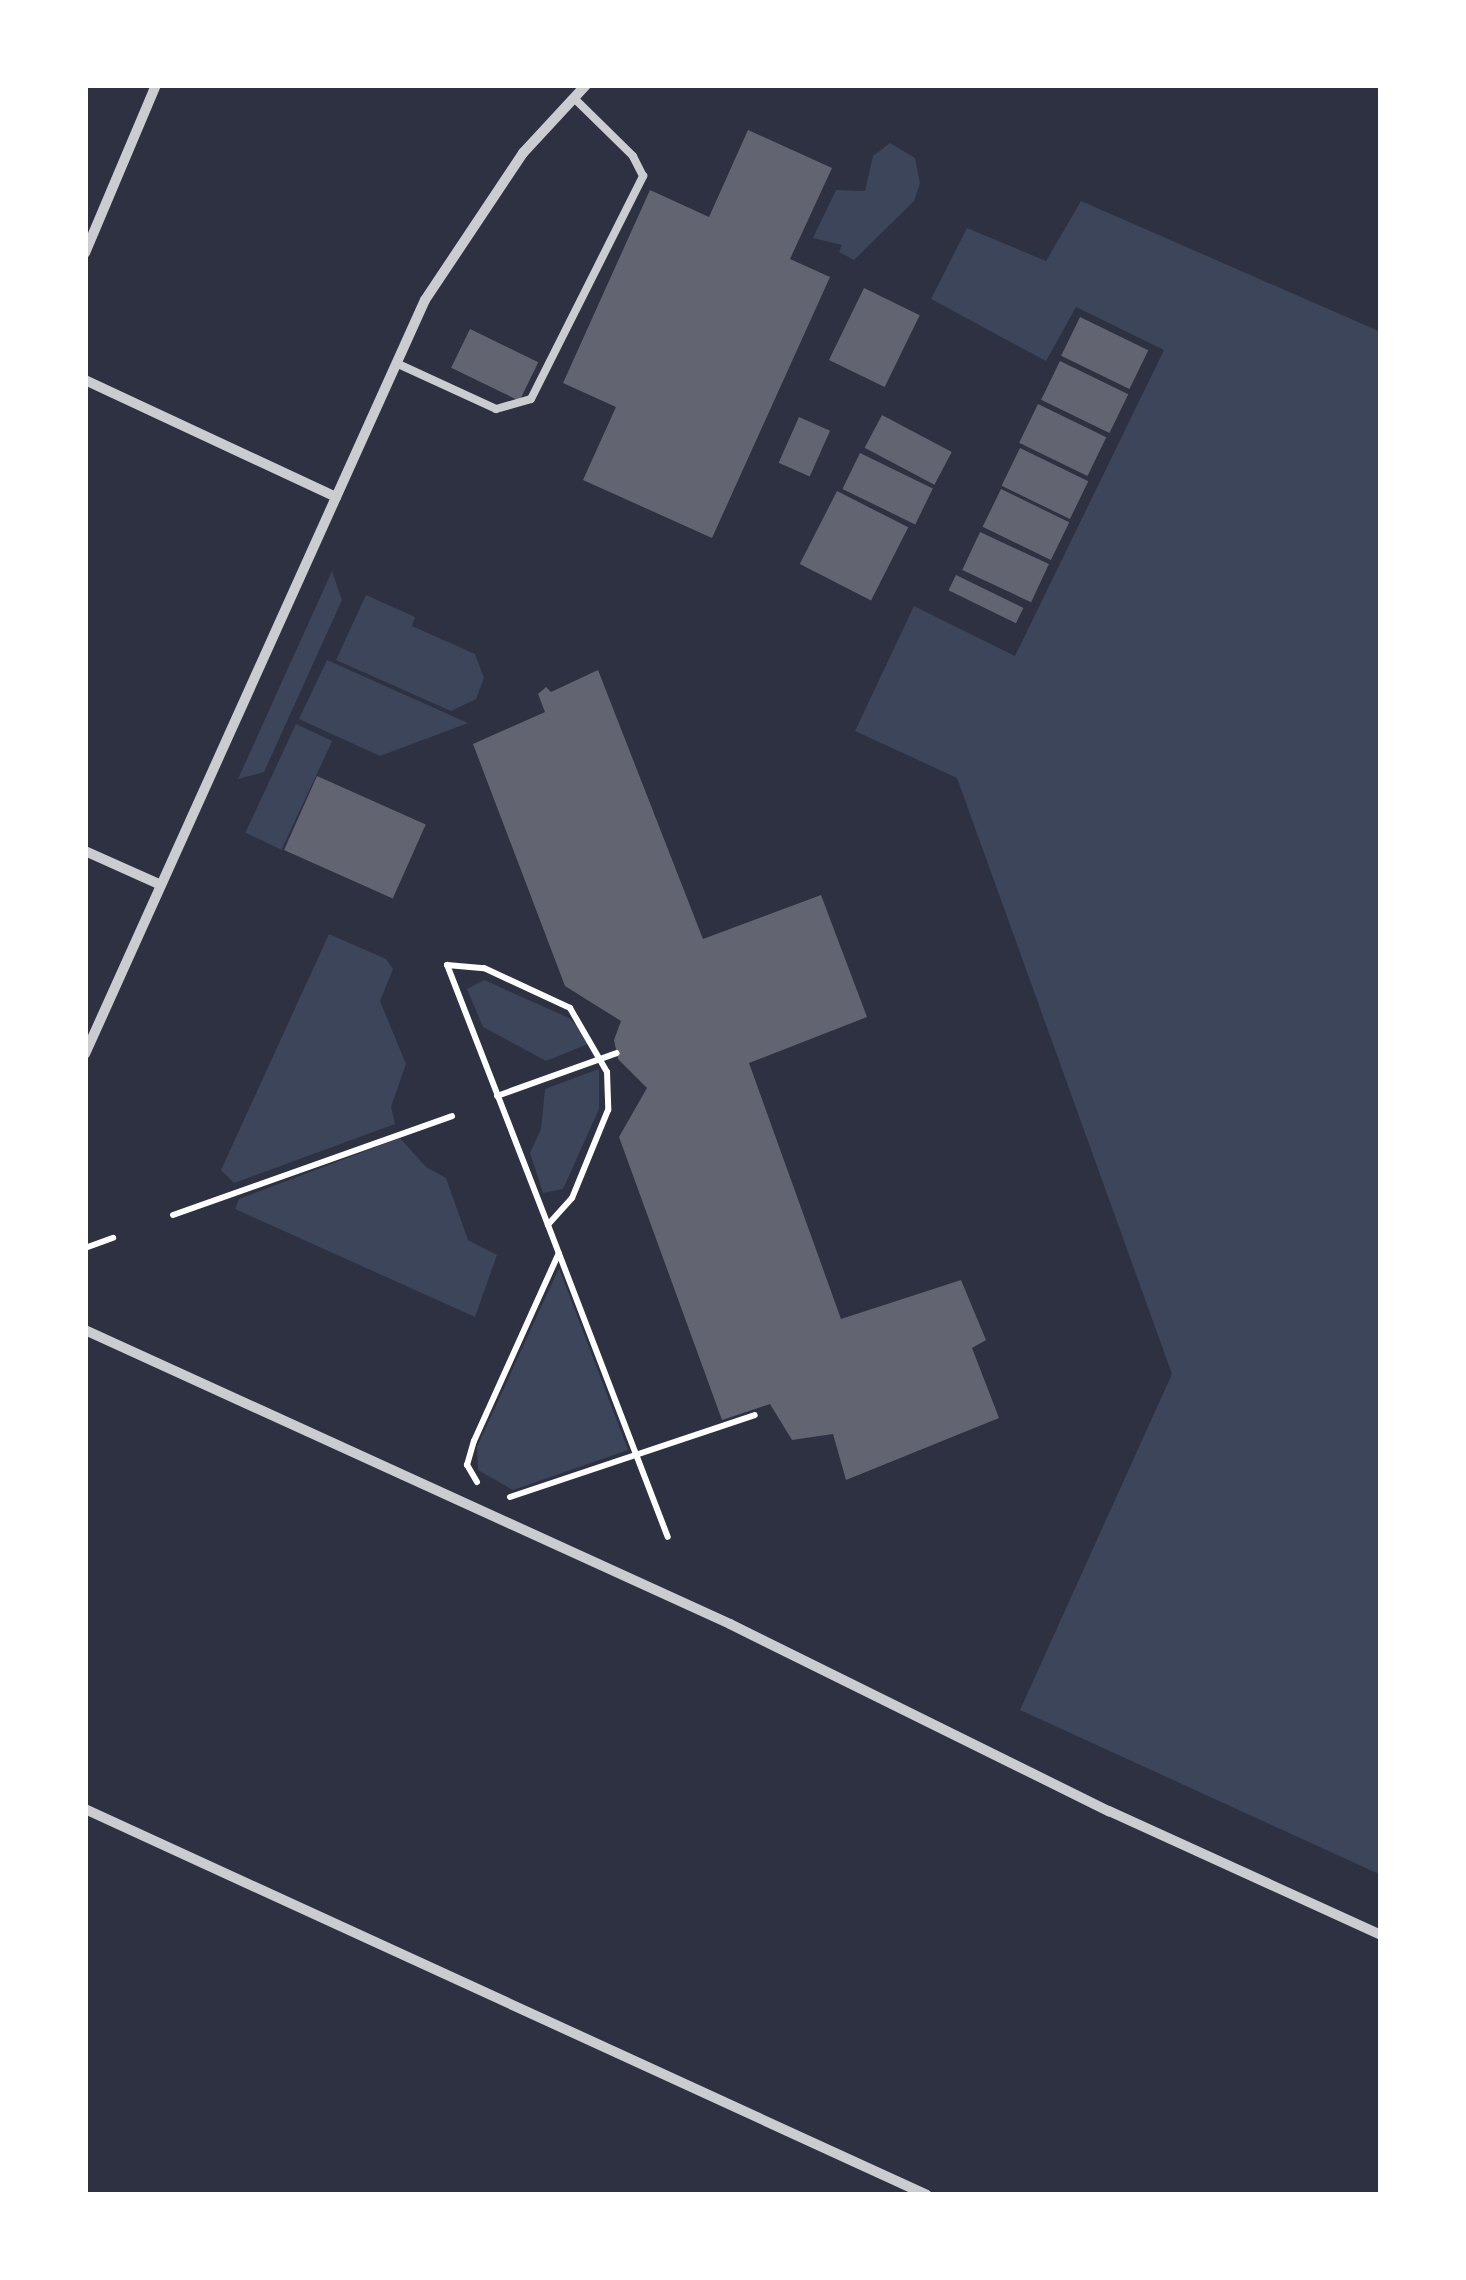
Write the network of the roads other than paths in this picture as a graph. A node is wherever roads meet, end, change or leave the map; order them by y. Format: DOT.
graph roads {
  1 [pos="156,85"];
  2 [pos="586,85"];
  3 [pos="574,98"];
  4 [pos="85,254"];
  5 [pos="396,363"];
  6 [pos="85,380"];
  7 [pos="336,497"];
  8 [pos="85,852"];
  9 [pos="161,884"];
  10 [pos="85,1054"];
  11 [pos="85,1330"];
  12 [pos="85,1809"];
  13 [pos="1381,1935"];
  14 [pos="927,2195"];
  1 -- 4 [label="street"];
  2 -- 3 [label="street"];
  3 -- 5 [label="street"];
  3 -- 5 [label="lane"];
  5 -- 7 [label="street"];
  6 -- 7 [label="street"];
  7 -- 9 [label="street"];
  8 -- 9 [label="street"];
  9 -- 10 [label="street"];
  11 -- 13 [label="street"];
  12 -- 14 [label="street"];
}
